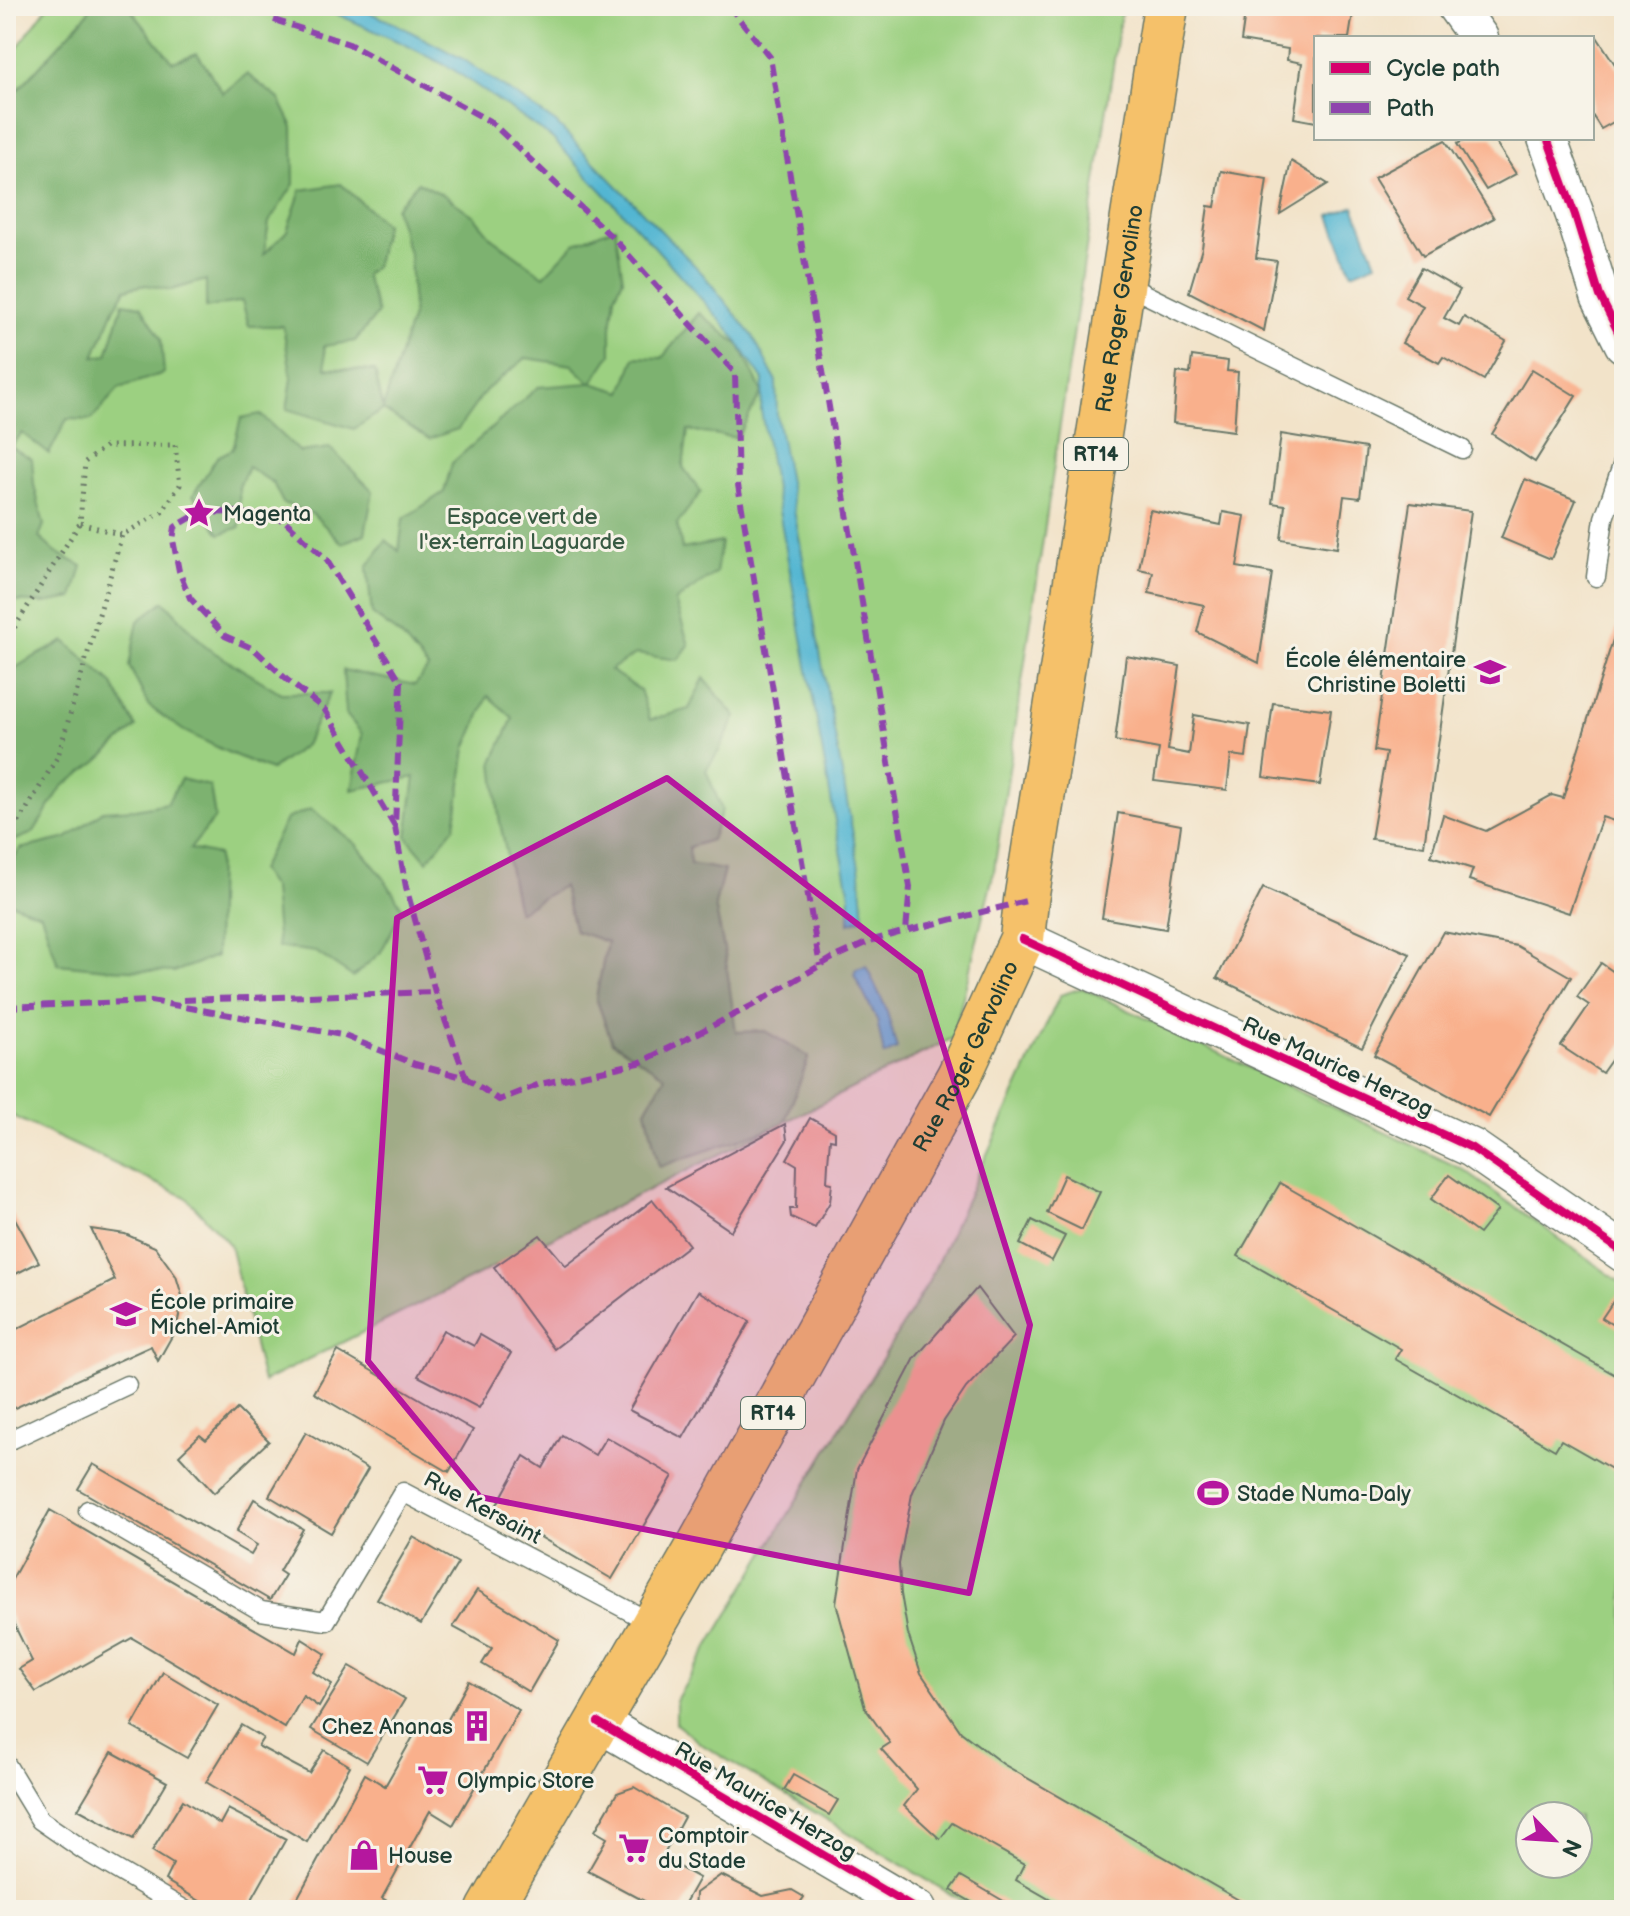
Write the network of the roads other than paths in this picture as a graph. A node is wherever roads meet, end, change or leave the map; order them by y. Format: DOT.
graph roads {
  1 [pos="1166,6"];
  2 [pos="1456,6"];
  3 [pos="1478,36"];
  4 [pos="1548,140"];
  5 [pos="1122,283"];
  6 [pos="1624,344"];
  7 [pos="1462,449"];
  8 [pos="1624,460"];
  9 [pos="1596,577"];
  10 [pos="1022,939"];
  11 [pos="1624,1253"];
  12 [pos="127,1385"];
  13 [pos="6,1442"];
  14 [pos="88,1510"];
  15 [pos="654,1624"];
  16 [pos="598,1722"];
  17 [pos="6,1764"];
  18 [pos="185,1910"];
  19 [pos="489,1910"];
  20 [pos="917,1910"];
  1 -- 5 [label="main road, Rue Roger Gervolino / RT14"];
  2 -- 3 [label="street"];
  4 -- 6 [label="street"];
  5 -- 7 [label="lane"];
  5 -- 10 [label="main road, Rue Roger Gervolino / RT14"];
  8 -- 9 [label="lane"];
  10 -- 11 [label="street, Rue Maurice Herzog"];
  10 -- 15 [label="main road, Rue Roger Gervolino / RT14"];
  12 -- 13 [label="lane"];
  14 -- 15 [label="lane, Rue Kersaint"];
  15 -- 16 [label="main road, Rue Roger Gervolino / RT14"];
  16 -- 19 [label="main road, Rue Roger Gervolino / RT14"];
  16 -- 20 [label="street, Rue Maurice Herzog"];
  17 -- 18 [label="lane"];
}
